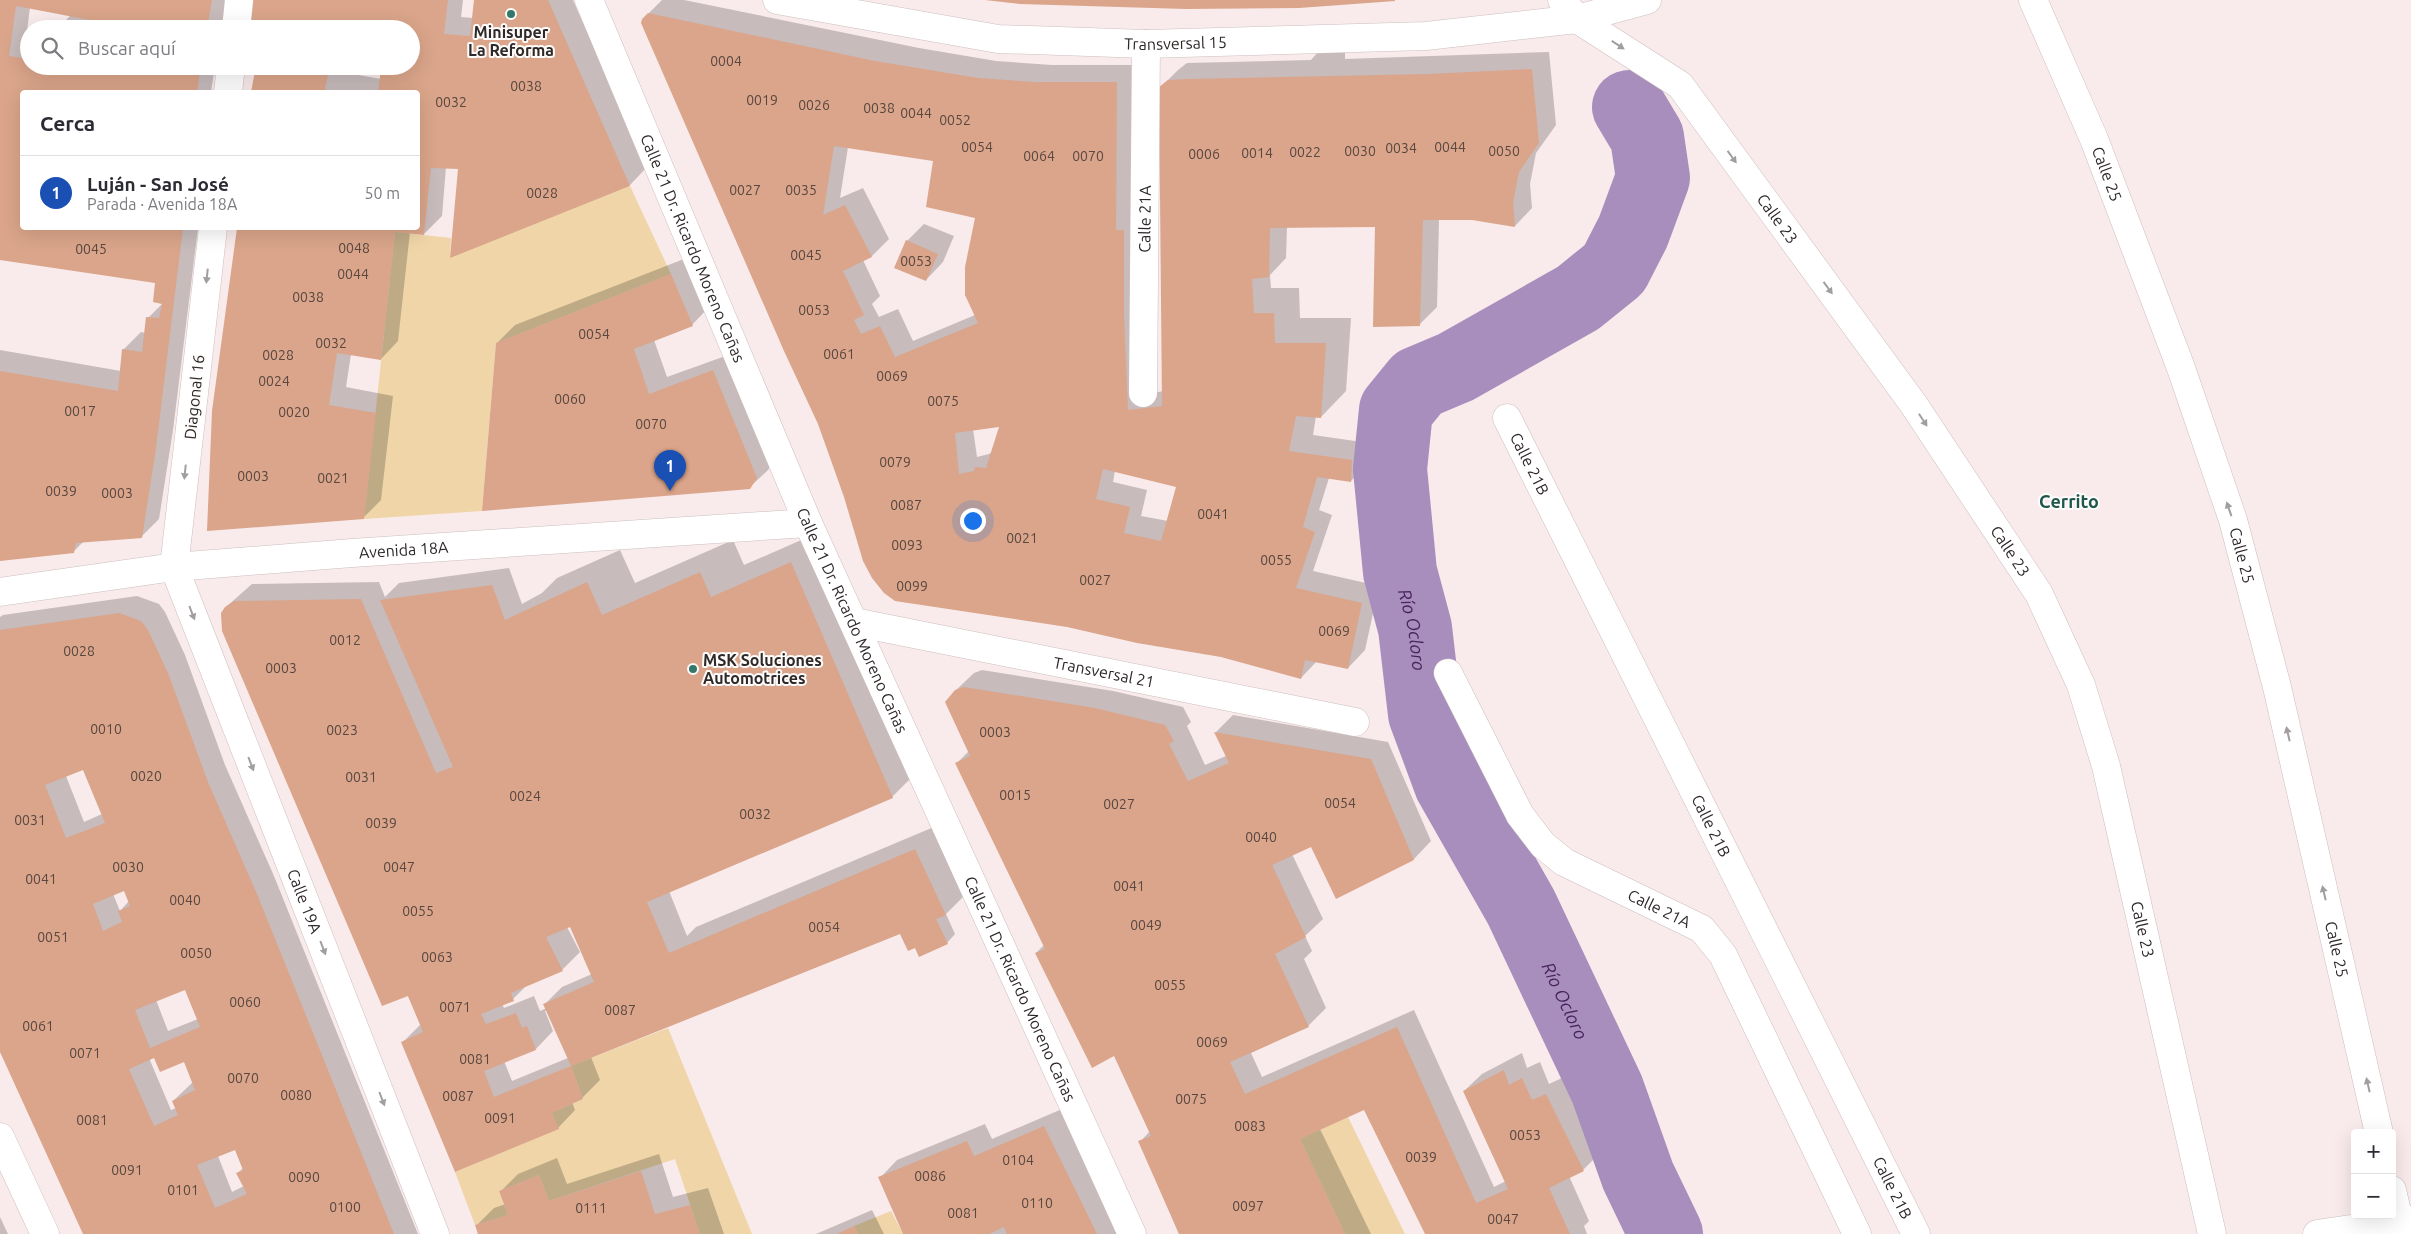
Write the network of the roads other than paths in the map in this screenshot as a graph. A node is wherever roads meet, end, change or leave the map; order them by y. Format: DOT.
graph roads {
  1 [pos="239,0"];
  2 [pos="589,0"];
  3 [pos="777,0"];
  4 [pos="1647,0"];
  5 [pos="2032,0"];
  6 [pos="1569,10"];
  7 [pos="237,20"];
  8 [pos="1146,44"];
  9 [pos="230,75"];
  10 [pos="228,90"];
  11 [pos="213,230"];
  12 [pos="1143,393"];
  13 [pos="1507,418"];
  14 [pos="808,523"];
  15 [pos="174,567"];
  16 [pos="0,592"];
  17 [pos="854,622"];
  18 [pos="1448,673"];
  19 [pos="1355,722"];
  20 [pos="2378,1129"];
  21 [pos="0,1137"];
  22 [pos="2391,1225"];
  23 [pos="44,1234"];
  24 [pos="435,1234"];
  25 [pos="1132,1234"];
  26 [pos="1857,1234"];
  27 [pos="1916,1234"];
  28 [pos="2212,1234"];
  29 [pos="2317,1234"];
  1 -- 7 [label="street"];
  2 -- 14 [label="street, Calle 21 Dr. Ricardo Moreno Cañas"];
  3 -- 8 [label="street, Transversal 15"];
  4 -- 6 [label="street, Transversal 15"];
  20 -- 5 [label="street, Calle 25, one-way"];
  6 -- 8 [label="street, Transversal 15"];
  6 -- 28 [label="street, Calle 23, one-way"];
  8 -- 12 [label="street, Calle 21A"];
  9 -- 10 [label="street"];
  11 -- 15 [label="street, Diagonal 16, one-way"];
  13 -- 27 [label="street, Calle 21B"];
  14 -- 15 [label="street, Avenida 18A"];
  14 -- 17 [label="street, Calle 21 Dr. Ricardo Moreno Cañas"];
  15 -- 16 [label="street, Avenida 18A"];
  15 -- 24 [label="street, Calle 19A, one-way"];
  17 -- 19 [label="street, Transversal 21"];
  17 -- 25 [label="street, Calle 21 Dr. Ricardo Moreno Cañas"];
  18 -- 26 [label="street, Calle 21A"];
  21 -- 23 [label="street"];
  22 -- 29 [label="street"];
}
